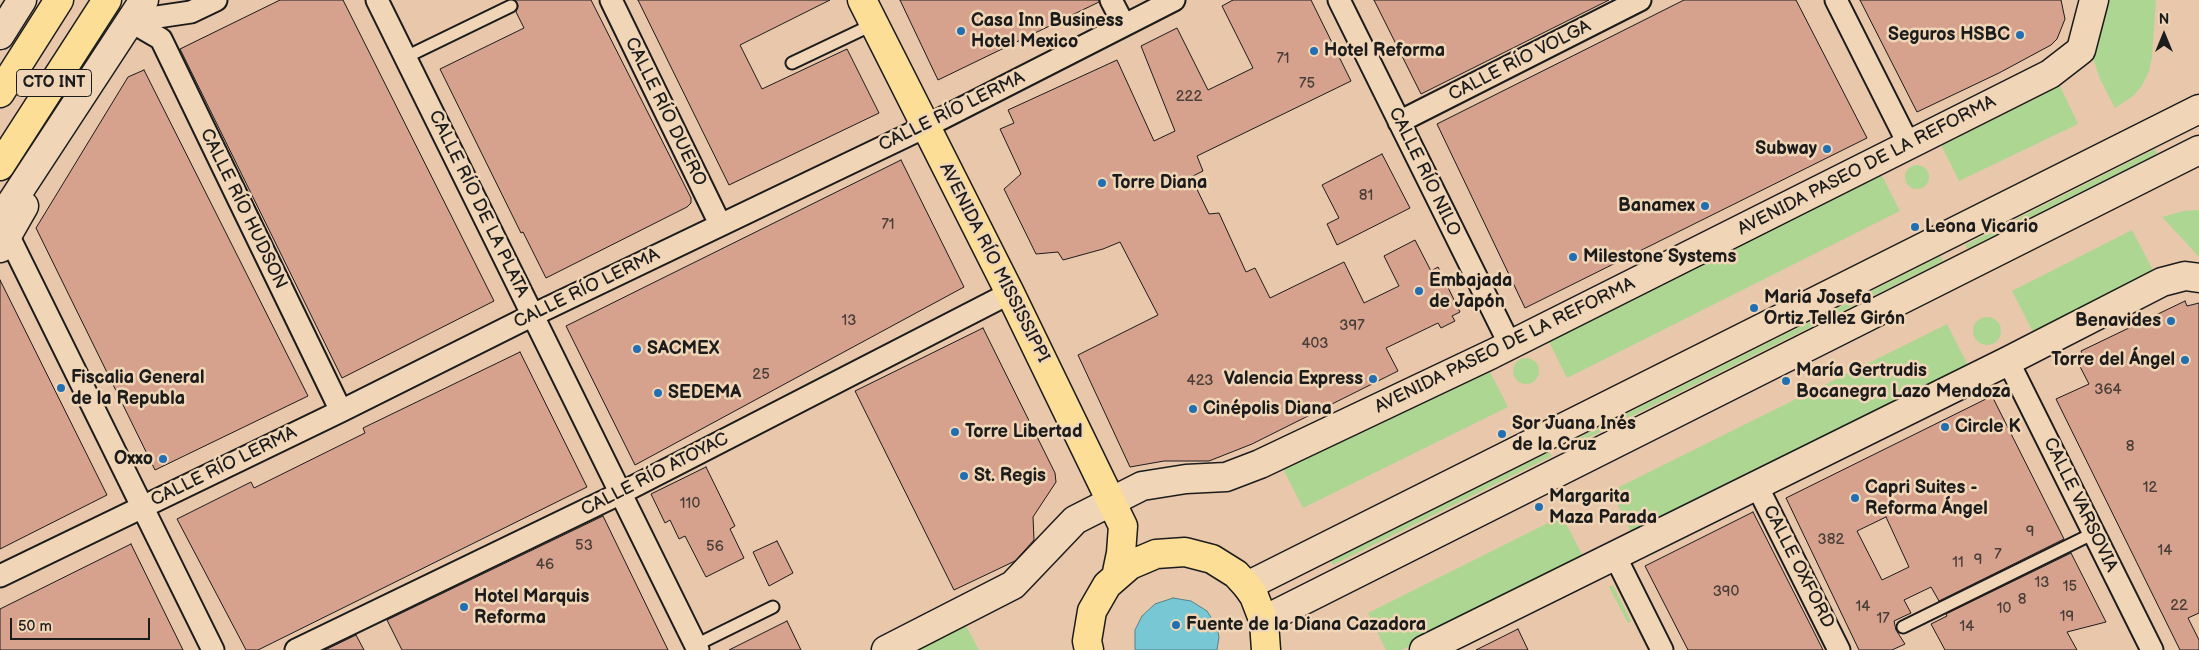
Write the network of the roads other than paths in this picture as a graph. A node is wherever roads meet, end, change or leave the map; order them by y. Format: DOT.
graph roads {
  1 [pos="22,0"];
  2 [pos="59,0"];
  3 [pos="107,0"];
  4 [pos="216,0"];
  5 [pos="377,0"];
  6 [pos="611,0"];
  7 [pos="862,0"];
  8 [pos="1111,0"];
  9 [pos="1174,0"];
  10 [pos="1339,0"];
  11 [pos="1640,0"];
  12 [pos="1836,0"];
  13 [pos="2094,0"];
  14 [pos="511,6"];
  15 [pos="137,10"];
  16 [pos="874,24"];
  17 [pos="1124,25"];
  18 [pos="0,35"];
  19 [pos="406,57"];
  20 [pos="792,62"];
  21 [pos="0,93"];
  22 [pos="2199,109"];
  23 [pos="1399,122"];
  24 [pos="925,127"];
  25 [pos="1908,145"];
  26 [pos="2199,150"];
  27 [pos="0,166"];
  28 [pos="720,224"];
  29 [pos="3,235"];
  30 [pos="2199,278"];
  31 [pos="1010,293"];
  32 [pos="533,315"];
  33 [pos="1510,345"];
  34 [pos="2008,361"];
  35 [pos="341,411"];
  36 [pos="1756,484"];
  37 [pos="620,493"];
  38 [pos="1112,502"];
  39 [pos="141,507"];
  40 [pos="1124,528"];
  41 [pos="2094,533"];
  42 [pos="1170,553"];
  43 [pos="1615,556"];
  44 [pos="0,576"];
  45 [pos="1116,577"];
  46 [pos="1247,586"];
  47 [pos="773,607"];
  48 [pos="1264,620"];
  49 [pos="1903,627"];
  50 [pos="697,648"];
  51 [pos="213,650"];
  52 [pos="296,650"];
  53 [pos="886,650"];
  54 [pos="1089,650"];
  55 [pos="1266,650"];
  56 [pos="1424,650"];
  57 [pos="1662,650"];
  58 [pos="1840,650"];
  59 [pos="2152,650"];
  1 -- 18 [label="street"];
  2 -- 21 [label="main road, CTO INT"];
  3 -- 27 [label="main road, CTO INT"];
  4 -- 15 [label="street"];
  5 -- 19 [label="street, CALLE RÍO DE LA PLATA"];
  6 -- 28 [label="street, CALLE RÍO DUERO"];
  7 -- 16 [label="main road, AVENIDA RÍO MISSISSIPPI"];
  8 -- 17 [label="street"];
  9 -- 17 [label="street, CALLE RÍO LERMA"];
  10 -- 23 [label="street, CALLE RÍO NILO"];
  11 -- 23 [label="street, CALLE RÍO VOLGA"];
  12 -- 25 [label="street"];
  13 -- 25 [label="street, AVENIDA PASEO DE LA REFORMA"];
  14 -- 19 [label="lane"];
  15 -- 29 [label="street, CTO INT"];
  15 -- 35 [label="street, CALLE RÍO HUDSON"];
  16 -- 20 [label="lane"];
  16 -- 24 [label="main road, AVENIDA RÍO MISSISSIPPI"];
  17 -- 24 [label="street, CALLE RÍO LERMA"];
  19 -- 32 [label="street, CALLE RÍO DE LA PLATA"];
  22 -- 46 [label="street"];
  23 -- 33 [label="street, CALLE RÍO NILO"];
  24 -- 28 [label="street, CALLE RÍO LERMA"];
  24 -- 31 [label="main road, AVENIDA RÍO MISSISSIPPI"];
  25 -- 33 [label="street, AVENIDA PASEO DE LA REFORMA"];
  26 -- 48 [label="street"];
  28 -- 32 [label="street, CALLE RÍO LERMA"];
  29 -- 39 [label="street"];
  30 -- 34 [label="street"];
  31 -- 37 [label="street, CALLE RÍO ATOYAC"];
  31 -- 38 [label="main road, AVENIDA RÍO MISSISSIPPI"];
  32 -- 35 [label="street, CALLE RÍO LERMA"];
  32 -- 37 [label="street, CALLE RÍO DE LA PLATA"];
  33 -- 38 [label="street, AVENIDA PASEO DE LA REFORMA"];
  34 -- 36 [label="street"];
  34 -- 41 [label="street, CALLE VARSOVIA"];
  35 -- 39 [label="street, CALLE RÍO LERMA"];
  36 -- 43 [label="street"];
  36 -- 58 [label="street, CALLE OXFORD"];
  37 -- 50 [label="street, CALLE RÍO DE LA PLATA"];
  37 -- 52 [label="street, CALLE RÍO ATOYAC"];
  38 -- 40 [label="main road, AVENIDA RÍO MISSISSIPPI"];
  38 -- 53 [label="street, AVENIDA PASEO DE LA REFORMA"];
  39 -- 44 [label="street, CALLE RÍO LERMA"];
  39 -- 51 [label="street"];
  40 -- 42 [label="main road, AVENIDA RÍO MISSISSIPPI"];
  40 -- 45 [label="main road"];
  41 -- 49 [label="lane"];
  41 -- 59 [label="street, CALLE VARSOVIA"];
  42 -- 45 [label="main road"];
  42 -- 46 [label="main road"];
  43 -- 56 [label="street"];
  43 -- 57 [label="street"];
  45 -- 54 [label="main road"];
  46 -- 48 [label="main road"];
  47 -- 50 [label="lane"];
  48 -- 55 [label="main road"];
}
